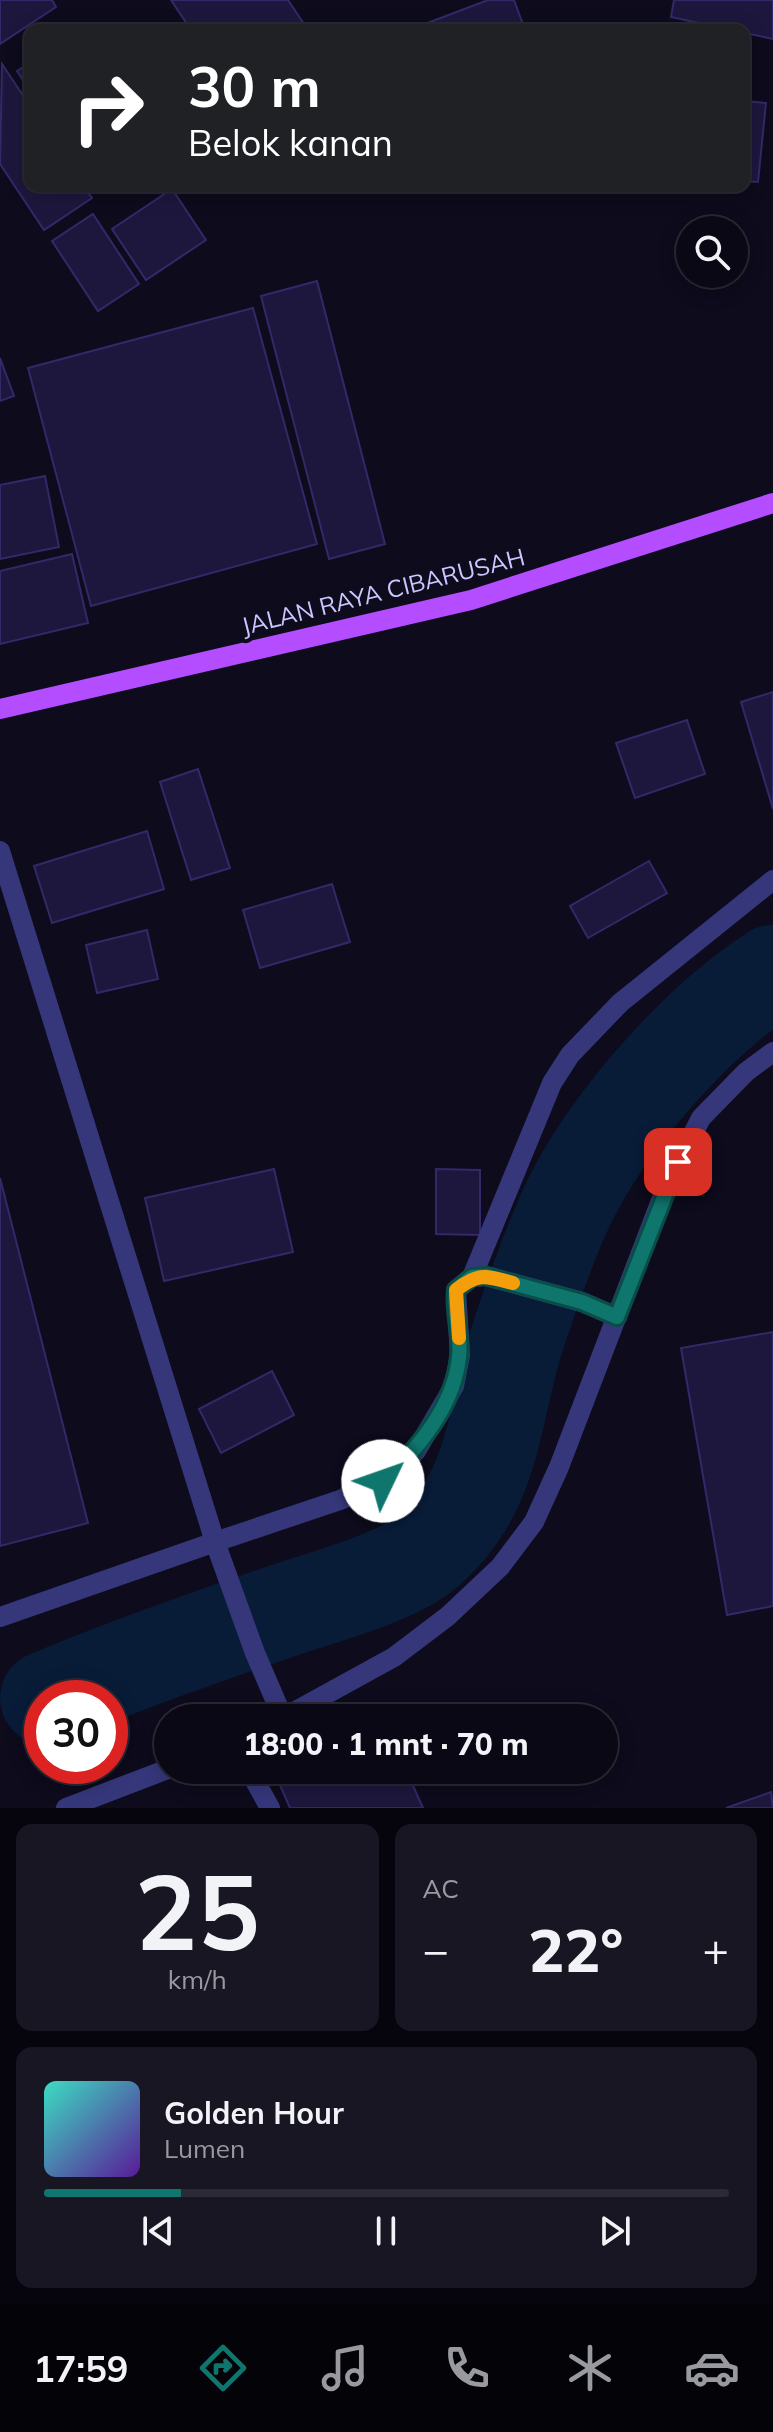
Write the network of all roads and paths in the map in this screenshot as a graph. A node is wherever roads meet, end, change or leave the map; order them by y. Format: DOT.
graph roads {
  1 [pos="773,503"];
  2 [pos="1,706"];
  3 [pos="0,851"];
  4 [pos="773,880"];
  5 [pos="773,1052"];
  6 [pos="479,1277"];
  7 [pos="617,1317"];
  8 [pos="215,1542"];
  9 [pos="0,1617"];
  10 [pos="277,1704"];
  11 [pos="308,1704"];
  12 [pos="154,1774"];
  13 [pos="257,1784"];
  14 [pos="66,1808"];
  15 [pos="270,1808"];
  1 -- 2 [label="main road, JALAN RAYA CIBARUSAH"];
  3 -- 8 [label="street"];
  4 -- 6 [label="street"];
  5 -- 7 [label="street"];
  6 -- 7 [label="street"];
  6 -- 8 [label="street"];
  7 -- 11 [label="street"];
  8 -- 9 [label="street"];
  8 -- 10 [label="street"];
  12 -- 14 [label="street"];
  13 -- 15 [label="street"];
}
